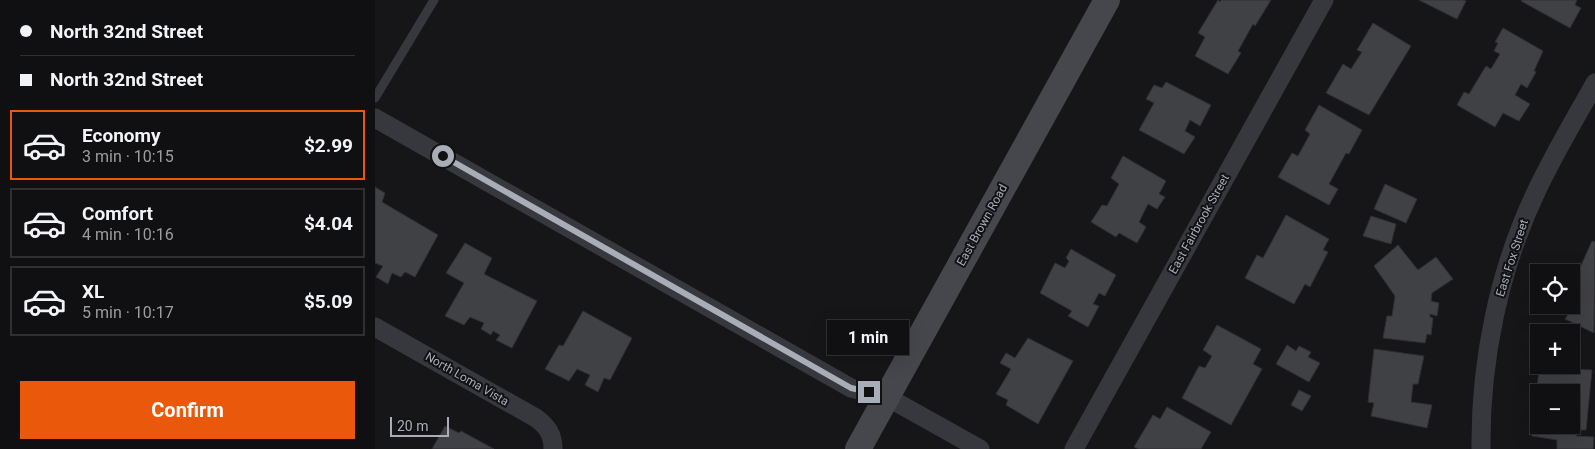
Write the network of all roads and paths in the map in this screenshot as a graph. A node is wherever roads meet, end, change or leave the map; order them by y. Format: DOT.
graph roads {
  1 [pos="434,0"];
  2 [pos="1107,0"];
  3 [pos="1324,0"];
  4 [pos="1595,83"];
  5 [pos="375,98"];
  6 [pos="375,118"];
  7 [pos="375,327"];
  8 [pos="887,397"];
  9 [pos="553,444"];
  10 [pos="858,449"];
  11 [pos="980,449"];
  12 [pos="1074,449"];
  13 [pos="1481,449"];
  1 -- 5 [label="lane"];
  2 -- 8 [label="main road, East Brown Road"];
  3 -- 12 [label="street, East Fairbrook Street"];
  4 -- 13 [label="street, East Fox Street"];
  6 -- 8 [label="street"];
  7 -- 9 [label="street, North Loma Vista"];
  8 -- 10 [label="main road, East Brown Road"];
  8 -- 11 [label="street"];
}
